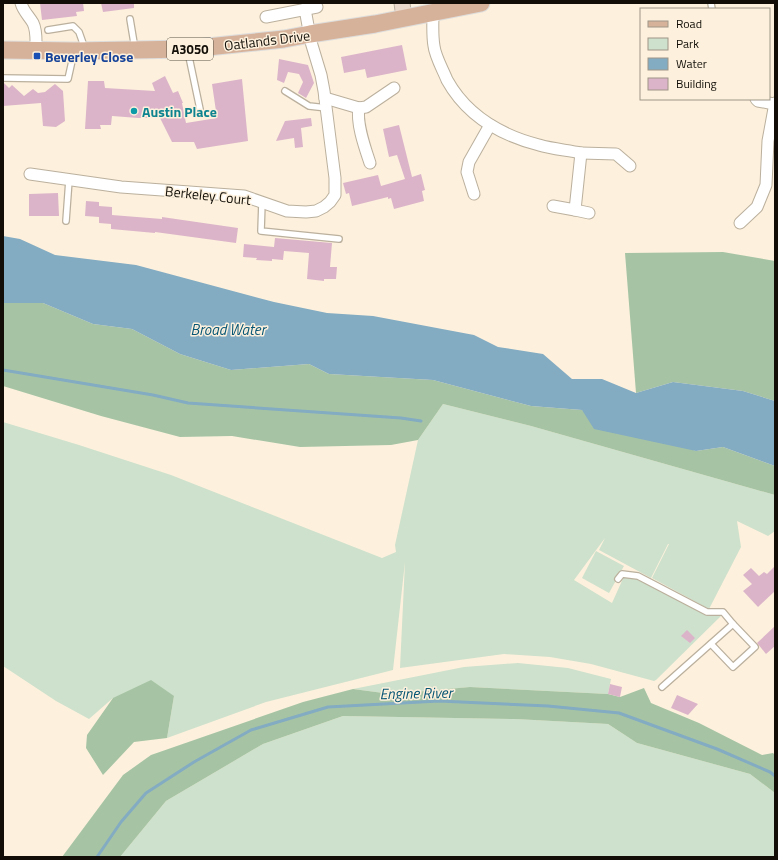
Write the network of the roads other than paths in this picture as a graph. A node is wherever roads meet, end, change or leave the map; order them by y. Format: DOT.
graph roads {
  1 [pos="21,3"];
  2 [pos="481,3"];
  3 [pos="317,7"];
  4 [pos="305,9"];
  5 [pos="403,10"];
  6 [pos="433,12"];
  7 [pos="266,17"];
  8 [pos="130,20"];
  9 [pos="48,30"];
  10 [pos="310,34"];
  11 [pos="188,49"];
  12 [pos="3,50"];
  13 [pos="36,50"];
  14 [pos="135,50"];
  15 [pos="80,51"];
  16 [pos="3,78"];
  17 [pos="394,88"];
  18 [pos="284,91"];
  19 [pos="758,100"];
  20 [pos="326,103"];
  21 [pos="775,104"];
  22 [pos="359,108"];
  23 [pos="201,114"];
  24 [pos="490,125"];
  25 [pos="581,153"];
  26 [pos="370,163"];
  27 [pos="630,166"];
  28 [pos="30,174"];
  29 [pos="70,180"];
  30 [pos="474,194"];
  31 [pos="262,202"];
  32 [pos="553,206"];
  33 [pos="575,210"];
  34 [pos="589,213"];
  35 [pos="66,222"];
  36 [pos="740,223"];
  37 [pos="339,239"];
  38 [pos="618,579"];
  39 [pos="733,624"];
  40 [pos="711,644"];
  41 [pos="662,687"];
  1 -- 13 [label="street"];
  2 -- 6 [label="main road, Oatlands Drive / A3050"];
  3 -- 4 [label="street"];
  4 -- 7 [label="street"];
  4 -- 10 [label="street, Berkeley Court"];
  5 -- 6 [label="main road, Oatlands Drive / A3050"];
  5 -- 10 [label="main road, Oatlands Drive / A3050"];
  6 -- 24 [label="street"];
  8 -- 14 [label="lane"];
  9 -- 15 [label="lane"];
  10 -- 11 [label="main road, Oatlands Drive / A3050"];
  10 -- 20 [label="street, Berkeley Court"];
  11 -- 14 [label="main road, Oatlands Drive / A3050"];
  11 -- 23 [label="lane"];
  12 -- 13 [label="main road, Oatlands Drive / A3050"];
  13 -- 15 [label="main road, Oatlands Drive / A3050"];
  14 -- 15 [label="main road, Oatlands Drive / A3050"];
  15 -- 16 [label="lane"];
  17 -- 22 [label="street"];
  18 -- 20 [label="lane"];
  19 -- 21 [label="street"];
  20 -- 22 [label="street"];
  20 -- 31 [label="street, Berkeley Court"];
  21 -- 36 [label="street"];
  22 -- 26 [label="street"];
  24 -- 25 [label="street"];
  24 -- 30 [label="street"];
  25 -- 27 [label="street"];
  25 -- 33 [label="street"];
  28 -- 29 [label="street, Berkeley Court"];
  29 -- 31 [label="street, Berkeley Court"];
  29 -- 35 [label="lane"];
  31 -- 37 [label="lane"];
  32 -- 33 [label="street"];
  33 -- 34 [label="street"];
  38 -- 39 [label="lane"];
  39 -- 40 [label="lane"];
  39 -- 40 [label="lane"];
  40 -- 41 [label="lane"];
}
